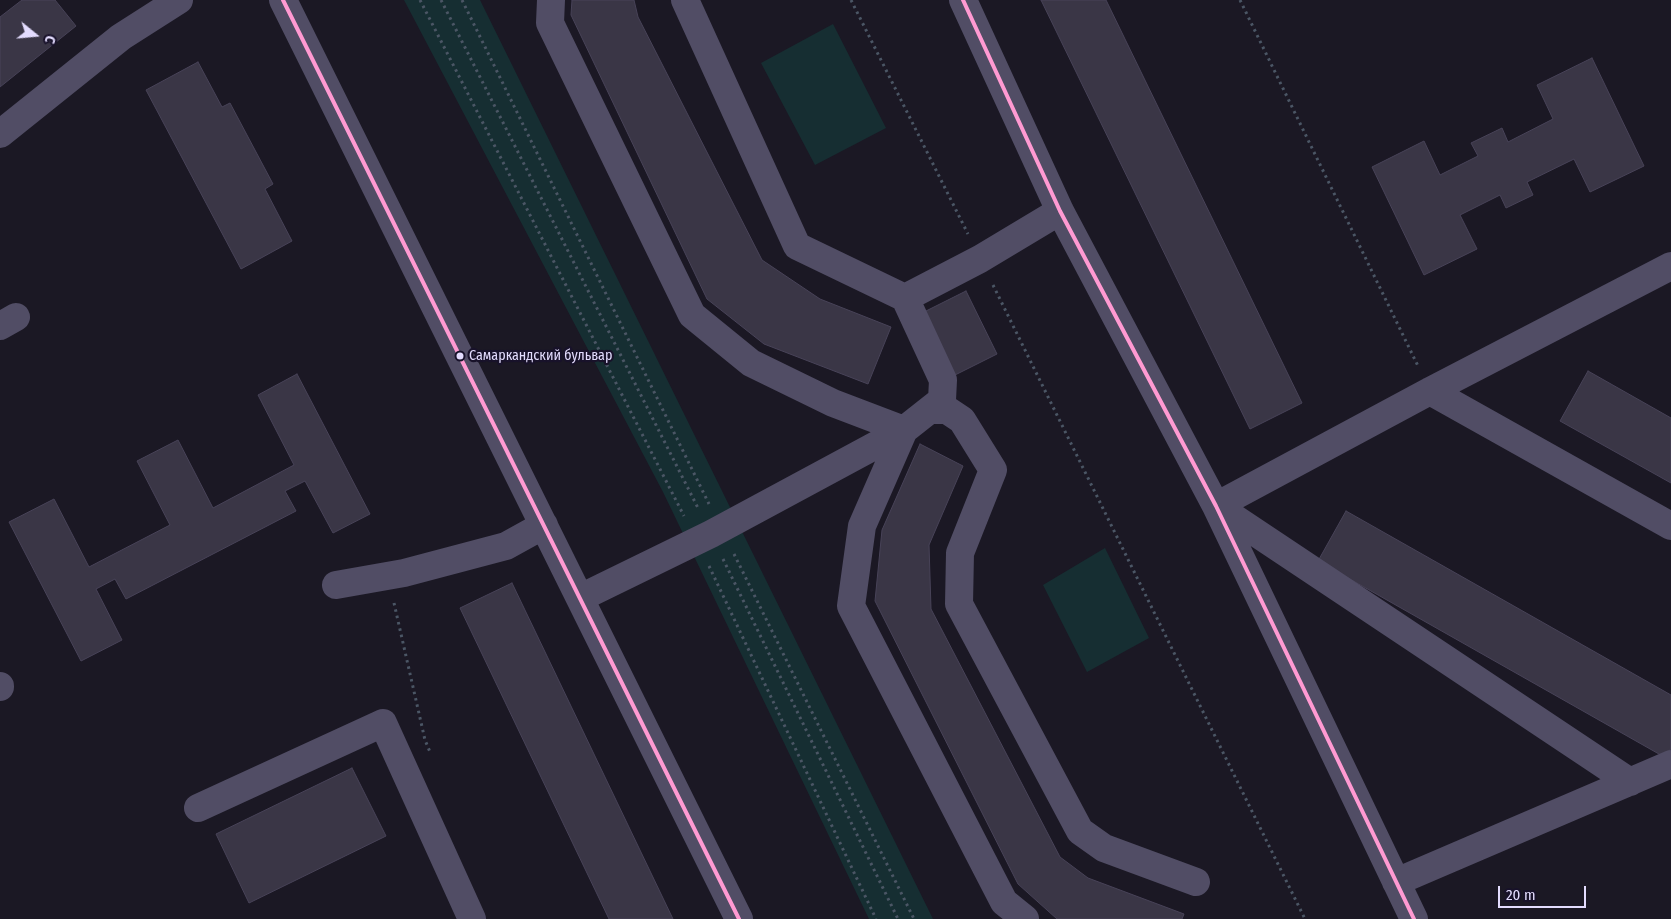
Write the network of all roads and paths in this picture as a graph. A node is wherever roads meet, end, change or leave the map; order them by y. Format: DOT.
graph roads {
  1 [pos="179,0"];
  2 [pos="283,0"];
  3 [pos="420,0"];
  4 [pos="441,0"];
  5 [pos="462,0"];
  6 [pos="551,0"];
  7 [pos="685,0"];
  8 [pos="850,0"];
  9 [pos="963,0"];
  10 [pos="1240,0"];
  11 [pos="0,134"];
  12 [pos="1060,211"];
  13 [pos="980,259"];
  14 [pos="1668,271"];
  15 [pos="905,298"];
  16 [pos="1430,391"];
  17 [pos="931,410"];
  18 [pos="904,430"];
  19 [pos="1216,506"];
  20 [pos="544,525"];
  21 [pos="1671,526"];
  22 [pos="710,535"];
  23 [pos="388,576"];
  24 [pos="336,585"];
  25 [pos="580,598"];
  26 [pos="433,758"];
  27 [pos="1671,764"];
  28 [pos="1630,782"];
  29 [pos="198,808"];
  30 [pos="1196,882"];
  31 [pos="1396,882"];
  32 [pos="472,919"];
  33 [pos="739,919"];
  34 [pos="876,919"];
  35 [pos="898,919"];
  36 [pos="914,919"];
  37 [pos="1025,919"];
  38 [pos="1305,919"];
  39 [pos="1414,919"];
  1 -- 11 [label="street"];
  2 -- 20 [label="street"];
  3 -- 22 [label="path"];
  4 -- 22 [label="path"];
  5 -- 22 [label="path"];
  6 -- 18 [label="street"];
  7 -- 15 [label="street"];
  8 -- 13 [label="path"];
  9 -- 12 [label="street"];
  10 -- 16 [label="path"];
  12 -- 13 [label="street"];
  12 -- 19 [label="street"];
  13 -- 15 [label="street"];
  13 -- 38 [label="path"];
  14 -- 16 [label="street"];
  15 -- 17 [label="street"];
  16 -- 19 [label="street"];
  16 -- 21 [label="street"];
  17 -- 18 [label="street"];
  17 -- 30 [label="street"];
  18 -- 22 [label="street"];
  18 -- 37 [label="street"];
  19 -- 28 [label="street"];
  19 -- 31 [label="street"];
  20 -- 23 [label="street"];
  20 -- 25 [label="street"];
  22 -- 25 [label="street"];
  22 -- 34 [label="path"];
  22 -- 35 [label="path"];
  22 -- 36 [label="path"];
  23 -- 24 [label="street"];
  23 -- 26 [label="path"];
  25 -- 33 [label="street"];
  27 -- 28 [label="street"];
  28 -- 31 [label="street"];
  29 -- 32 [label="street"];
  31 -- 39 [label="street"];
}
